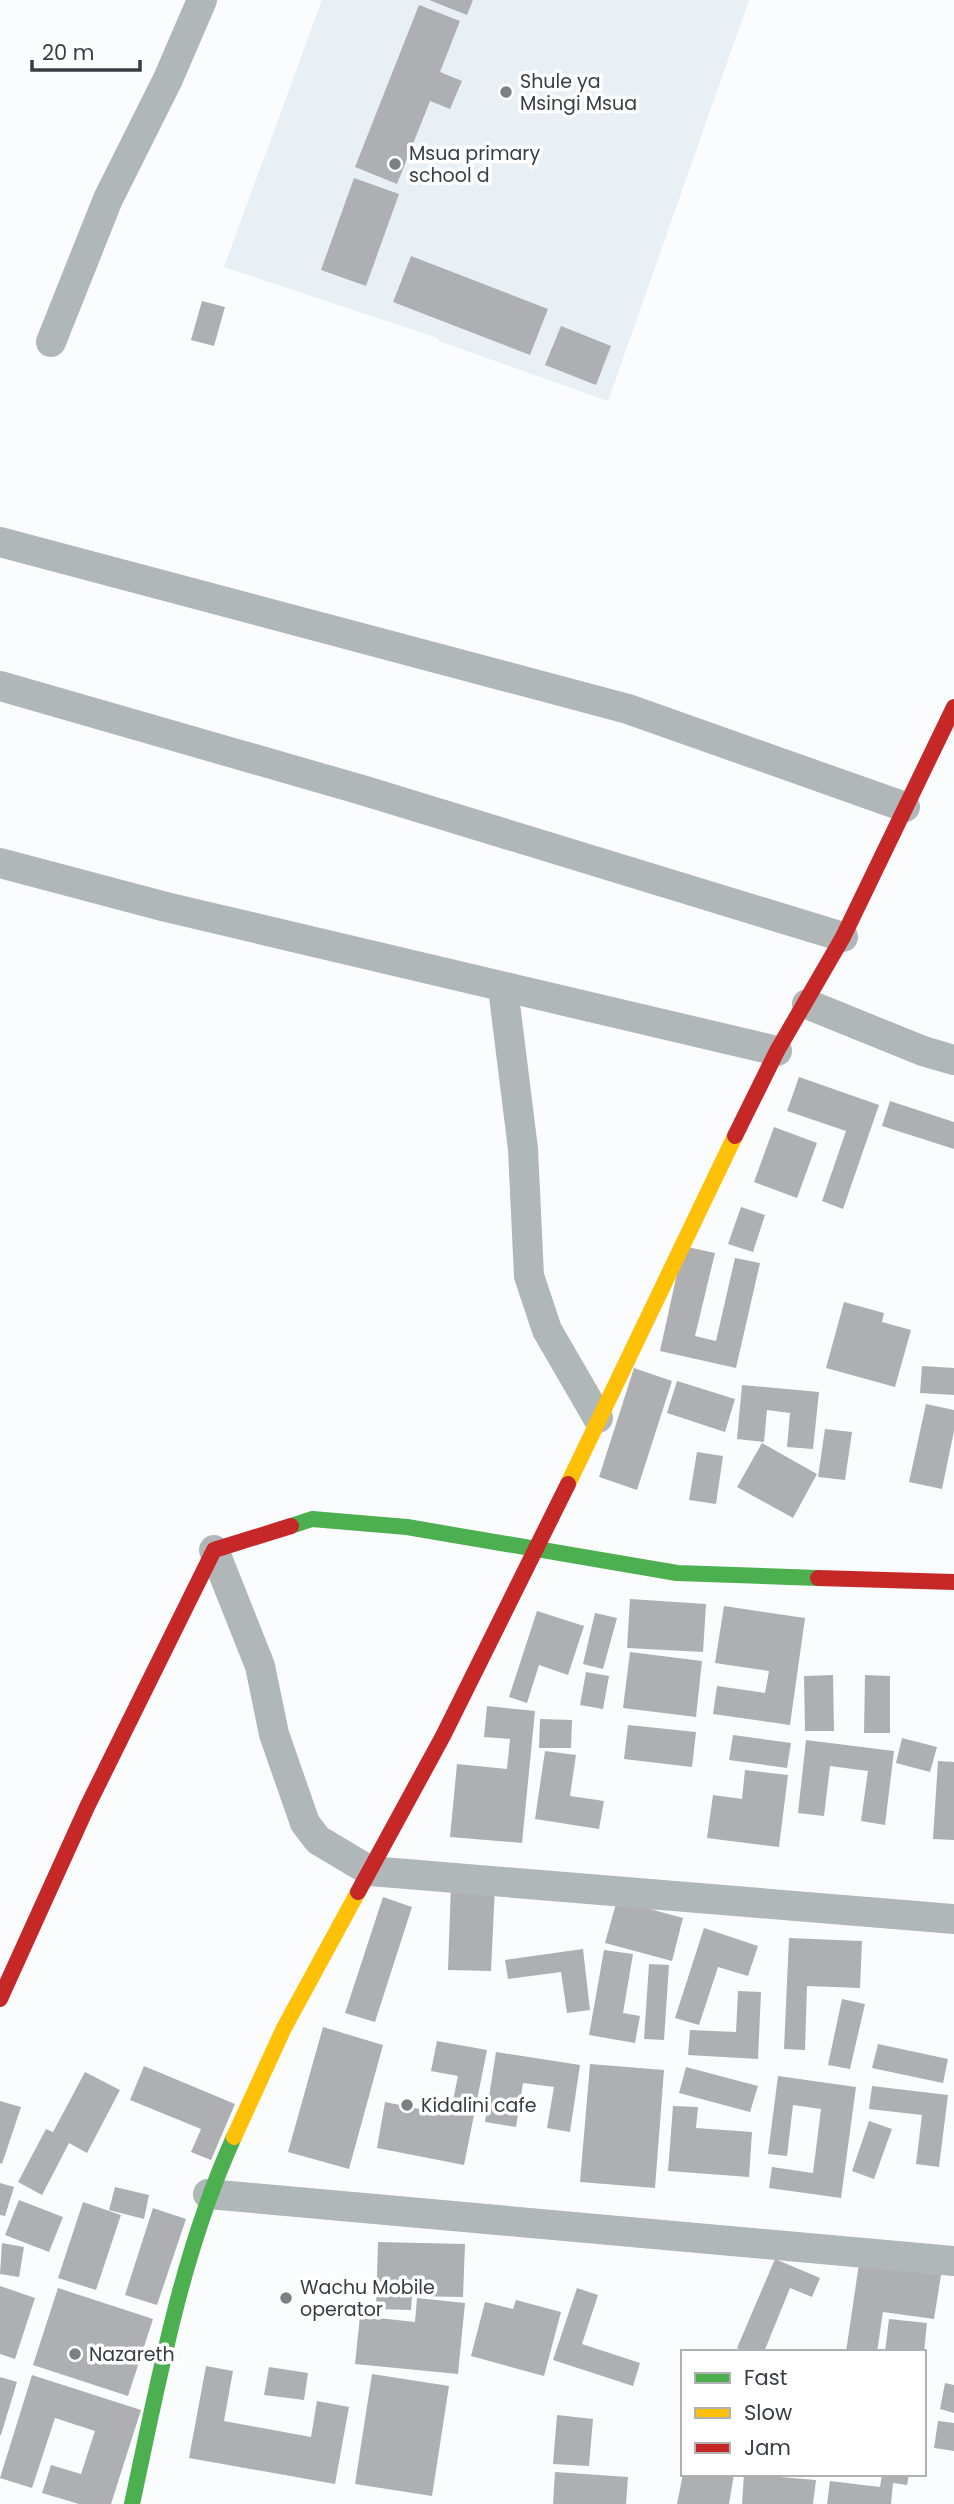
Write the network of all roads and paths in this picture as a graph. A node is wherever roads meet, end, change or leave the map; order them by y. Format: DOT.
graph roads {
  1 [pos="202,0"];
  2 [pos="51,342"];
  3 [pos="0,542"];
  4 [pos="0,686"];
  5 [pos="954,707"];
  6 [pos="905,807"];
  7 [pos="0,863"];
  8 [pos="843,937"];
  9 [pos="503,988"];
  10 [pos="807,1004"];
  11 [pos="777,1051"];
  12 [pos="954,1060"];
  13 [pos="598,1418"];
  14 [pos="214,1550"];
  15 [pos="537,1551"];
  16 [pos="954,1582"];
  17 [pos="370,1871"];
  18 [pos="954,1919"];
  19 [pos="0,1999"];
  20 [pos="208,2194"];
  21 [pos="954,2261"];
  22 [pos="132,2504"];
  1 -- 2 [label="street"];
  3 -- 6 [label="street"];
  4 -- 8 [label="street"];
  5 -- 6 [label="street"];
  6 -- 8 [label="street"];
  7 -- 9 [label="street"];
  8 -- 10 [label="street"];
  9 -- 11 [label="street"];
  9 -- 13 [label="street"];
  10 -- 11 [label="street"];
  10 -- 12 [label="street"];
  11 -- 13 [label="street"];
  13 -- 15 [label="street"];
  14 -- 15 [label="street"];
  14 -- 17 [label="street"];
  14 -- 19 [label="street"];
  15 -- 16 [label="street"];
  15 -- 17 [label="street"];
  17 -- 18 [label="street"];
  17 -- 20 [label="street"];
  20 -- 21 [label="street"];
  20 -- 22 [label="street"];
}
